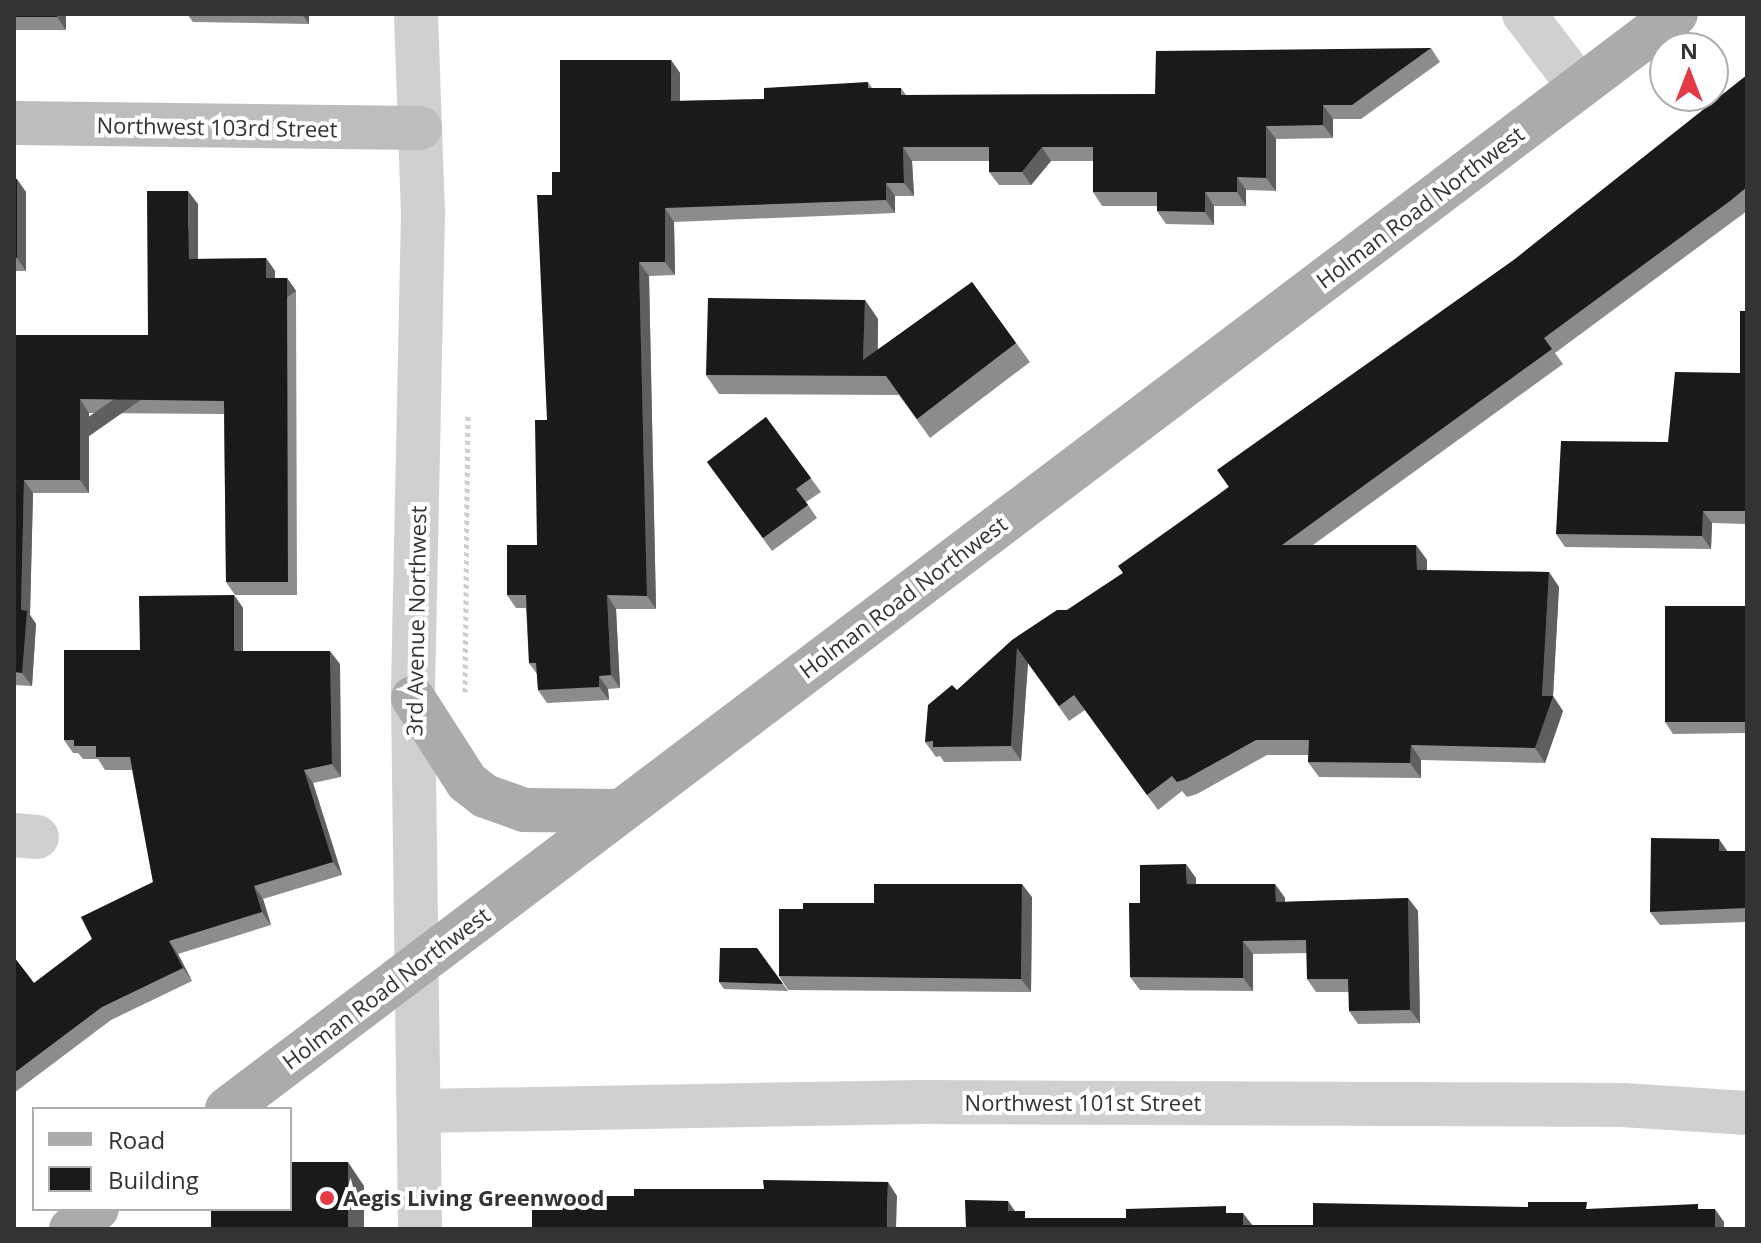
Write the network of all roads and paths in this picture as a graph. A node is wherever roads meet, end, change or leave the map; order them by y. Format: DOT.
graph roads {
  1 [pos="416,14"];
  2 [pos="1524,14"];
  3 [pos="1676,14"];
  4 [pos="1579,86"];
  5 [pos="14,123"];
  6 [pos="420,128"];
  7 [pos="468,400"];
  8 [pos="465,697"];
  9 [pos="413,698"];
  10 [pos="619,811"];
  11 [pos="414,966"];
  12 [pos="230,1107"];
  13 [pos="419,1111"];
  14 [pos="1747,1113"];
  15 [pos="94,1211"];
  16 [pos="71,1229"];
  17 [pos="420,1229"];
  1 -- 6 [label="street, 3rd Avenue Northwest"];
  2 -- 4 [label="street"];
  3 -- 4 [label="main road, Holman Road Northwest"];
  4 -- 10 [label="main road, Holman Road Northwest"];
  5 -- 6 [label="main road, Northwest 103rd Street"];
  6 -- 9 [label="street, 3rd Avenue Northwest"];
  7 -- 8 [label="path"];
  9 -- 10 [label="main road"];
  9 -- 11 [label="street, 3rd Avenue Northwest"];
  10 -- 11 [label="main road, Holman Road Northwest"];
  11 -- 12 [label="main road, Holman Road Northwest"];
  11 -- 13 [label="street, 3rd Avenue Northwest"];
  13 -- 14 [label="street, Northwest 101st Street"];
  13 -- 17 [label="street, 3rd Avenue Northwest"];
  15 -- 16 [label="main road"];
}
